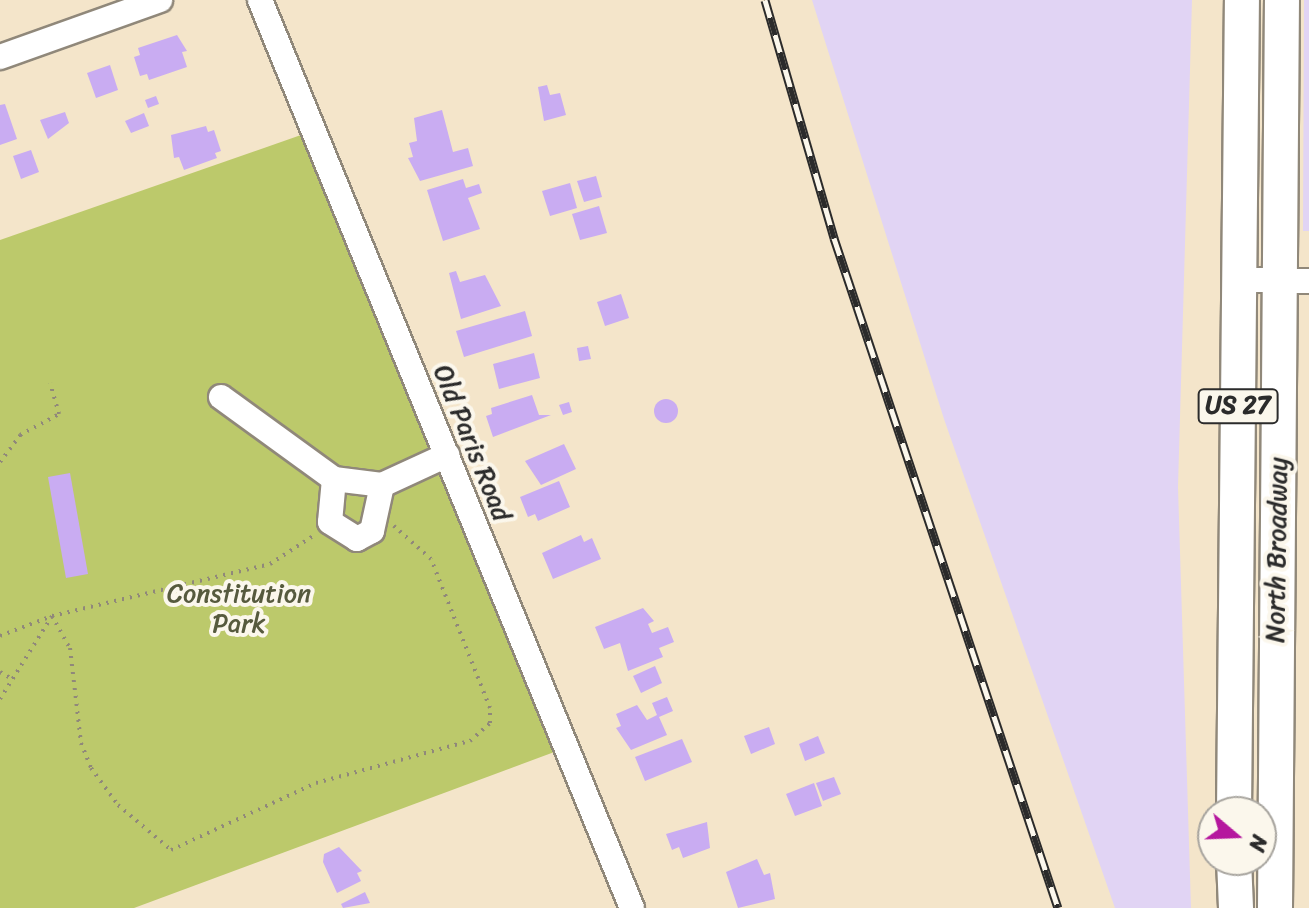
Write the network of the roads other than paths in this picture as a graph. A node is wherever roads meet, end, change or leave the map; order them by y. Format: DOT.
graph roads {
  1 [pos="160,0"];
  2 [pos="260,0"];
  3 [pos="1242,0"];
  4 [pos="1282,0"];
  5 [pos="0,57"];
  6 [pos="1239,280"];
  7 [pos="1295,281"];
  8 [pos="221,397"];
  9 [pos="447,455"];
  10 [pos="334,479"];
  11 [pos="382,485"];
  12 [pos="1234,796"];
  13 [pos="1235,876"];
  14 [pos="632,908"];
  15 [pos="1236,908"];
  16 [pos="1275,908"];
  1 -- 5 [label="street"];
  2 -- 9 [label="street, Old Paris Road"];
  3 -- 6 [label="highway, North Broadway / US 27"];
  4 -- 7 [label="highway, North Broadway / US 27"];
  6 -- 7 [label="street"];
  6 -- 12 [label="highway, North Broadway / US 27"];
  7 -- 16 [label="highway, North Broadway / US 27"];
  8 -- 10 [label="street"];
  9 -- 11 [label="street"];
  9 -- 14 [label="street, Old Paris Road"];
  10 -- 11 [label="street"];
  10 -- 11 [label="street"];
  13 -- 15 [label="highway"];
}
